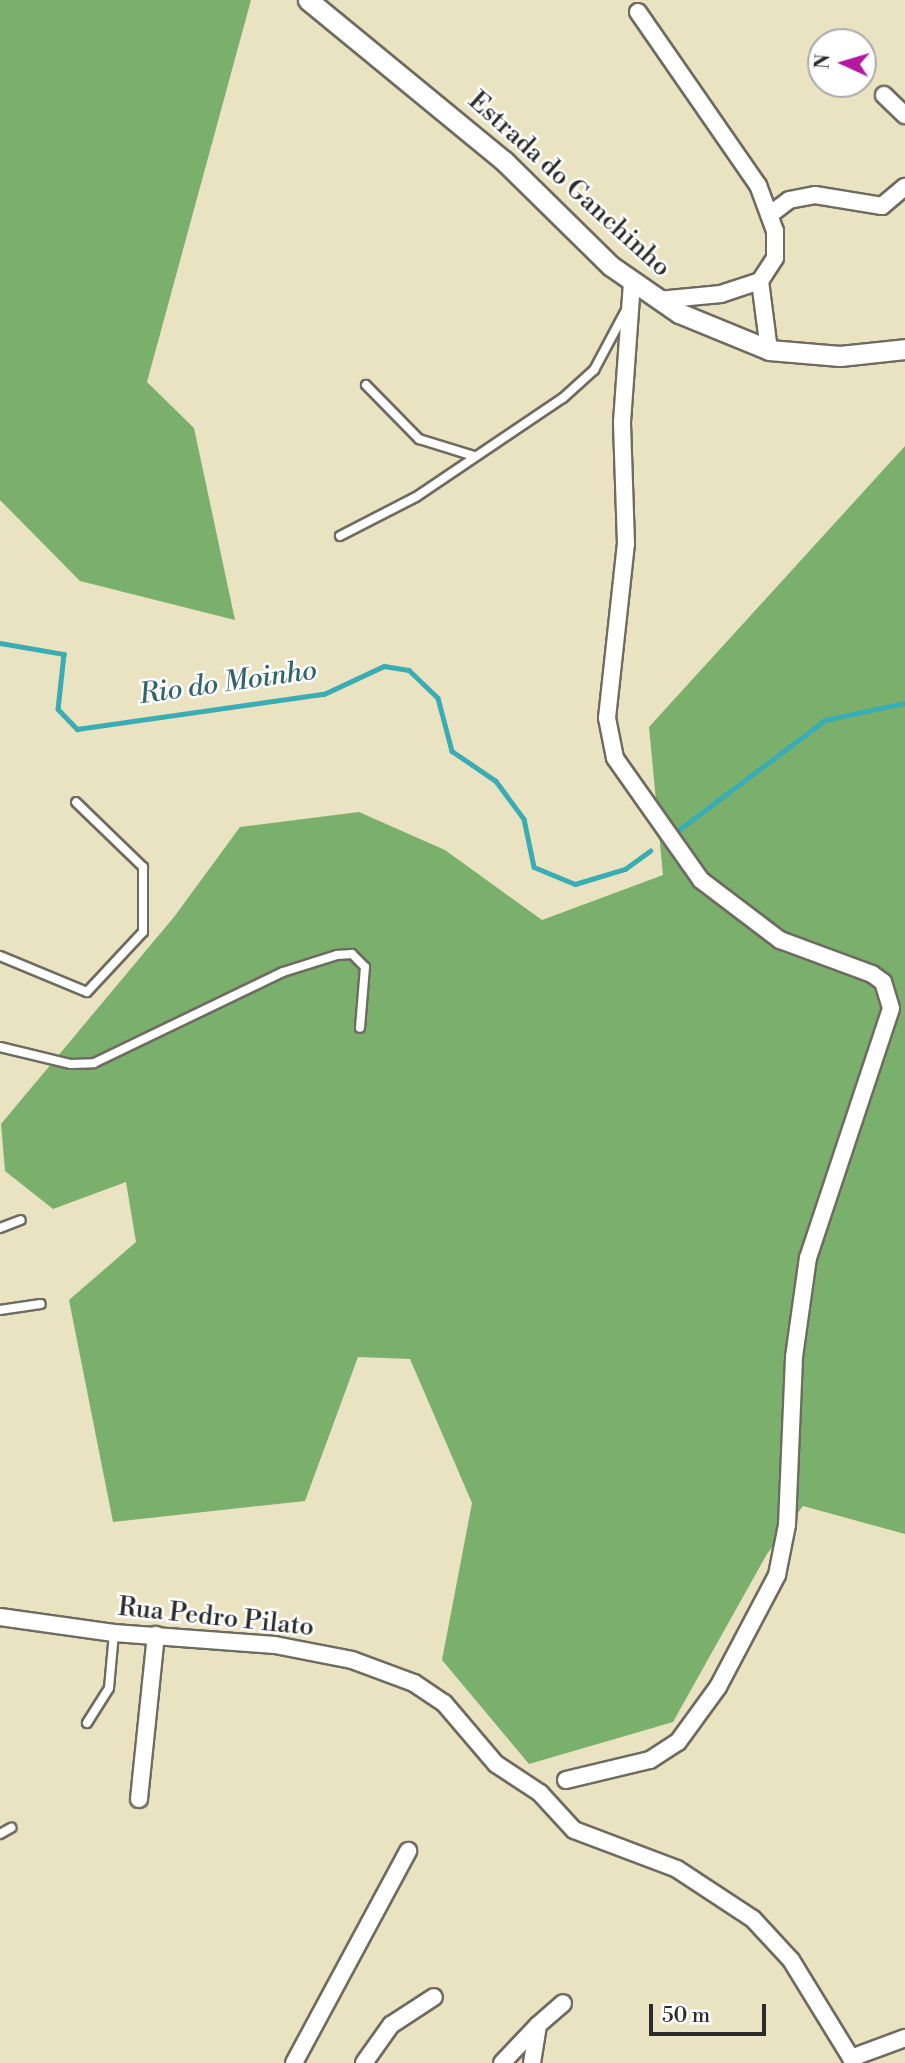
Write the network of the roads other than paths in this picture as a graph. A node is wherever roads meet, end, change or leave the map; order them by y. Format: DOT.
graph roads {
  1 [pos="308,0"];
  2 [pos="638,12"];
  3 [pos="884,95"];
  4 [pos="905,115"];
  5 [pos="905,187"];
  6 [pos="772,213"];
  7 [pos="760,281"];
  8 [pos="632,283"];
  9 [pos="658,300"];
  10 [pos="629,307"];
  11 [pos="905,349"];
  12 [pos="769,350"];
  13 [pos="366,385"];
  14 [pos="474,456"];
  15 [pos="340,536"];
  16 [pos="76,802"];
  17 [pos="0,956"];
  18 [pos="360,1028"];
  19 [pos="0,1047"];
  20 [pos="20,1220"];
  21 [pos="0,1228"];
  22 [pos="41,1304"];
  23 [pos="0,1311"];
  24 [pos="0,1617"];
  25 [pos="114,1633"];
  26 [pos="156,1635"];
  27 [pos="87,1723"];
  28 [pos="566,1780"];
  29 [pos="139,1799"];
  30 [pos="11,1828"];
  31 [pos="0,1834"];
  32 [pos="408,1851"];
  33 [pos="434,1997"];
  34 [pos="563,2003"];
  35 [pos="538,2025"];
  36 [pos="905,2038"];
  37 [pos="852,2060"];
  38 [pos="294,2063"];
  39 [pos="364,2063"];
  40 [pos="502,2063"];
  41 [pos="532,2063"];
  1 -- 8 [label="street, Estrada do Ganchinho"];
  2 -- 6 [label="street"];
  3 -- 4 [label="street"];
  5 -- 6 [label="street"];
  6 -- 7 [label="street"];
  7 -- 9 [label="street"];
  7 -- 12 [label="street"];
  8 -- 9 [label="street, Estrada do Ganchinho"];
  8 -- 10 [label="street"];
  9 -- 12 [label="street, Estrada do Ganchinho"];
  10 -- 14 [label="lane"];
  10 -- 28 [label="street"];
  11 -- 12 [label="street, Estrada do Ganchinho"];
  13 -- 14 [label="lane"];
  14 -- 15 [label="lane"];
  16 -- 17 [label="lane"];
  18 -- 19 [label="lane"];
  20 -- 21 [label="lane"];
  22 -- 23 [label="lane"];
  24 -- 25 [label="street, Rua Pedro Pilato"];
  25 -- 26 [label="street, Rua Pedro Pilato"];
  25 -- 27 [label="lane"];
  26 -- 29 [label="street"];
  26 -- 37 [label="street, Rua Pedro Pilato"];
  30 -- 31 [label="lane"];
  32 -- 38 [label="street"];
  33 -- 39 [label="street"];
  34 -- 35 [label="street"];
  35 -- 40 [label="street"];
  35 -- 41 [label="street"];
  36 -- 37 [label="street"];
}
